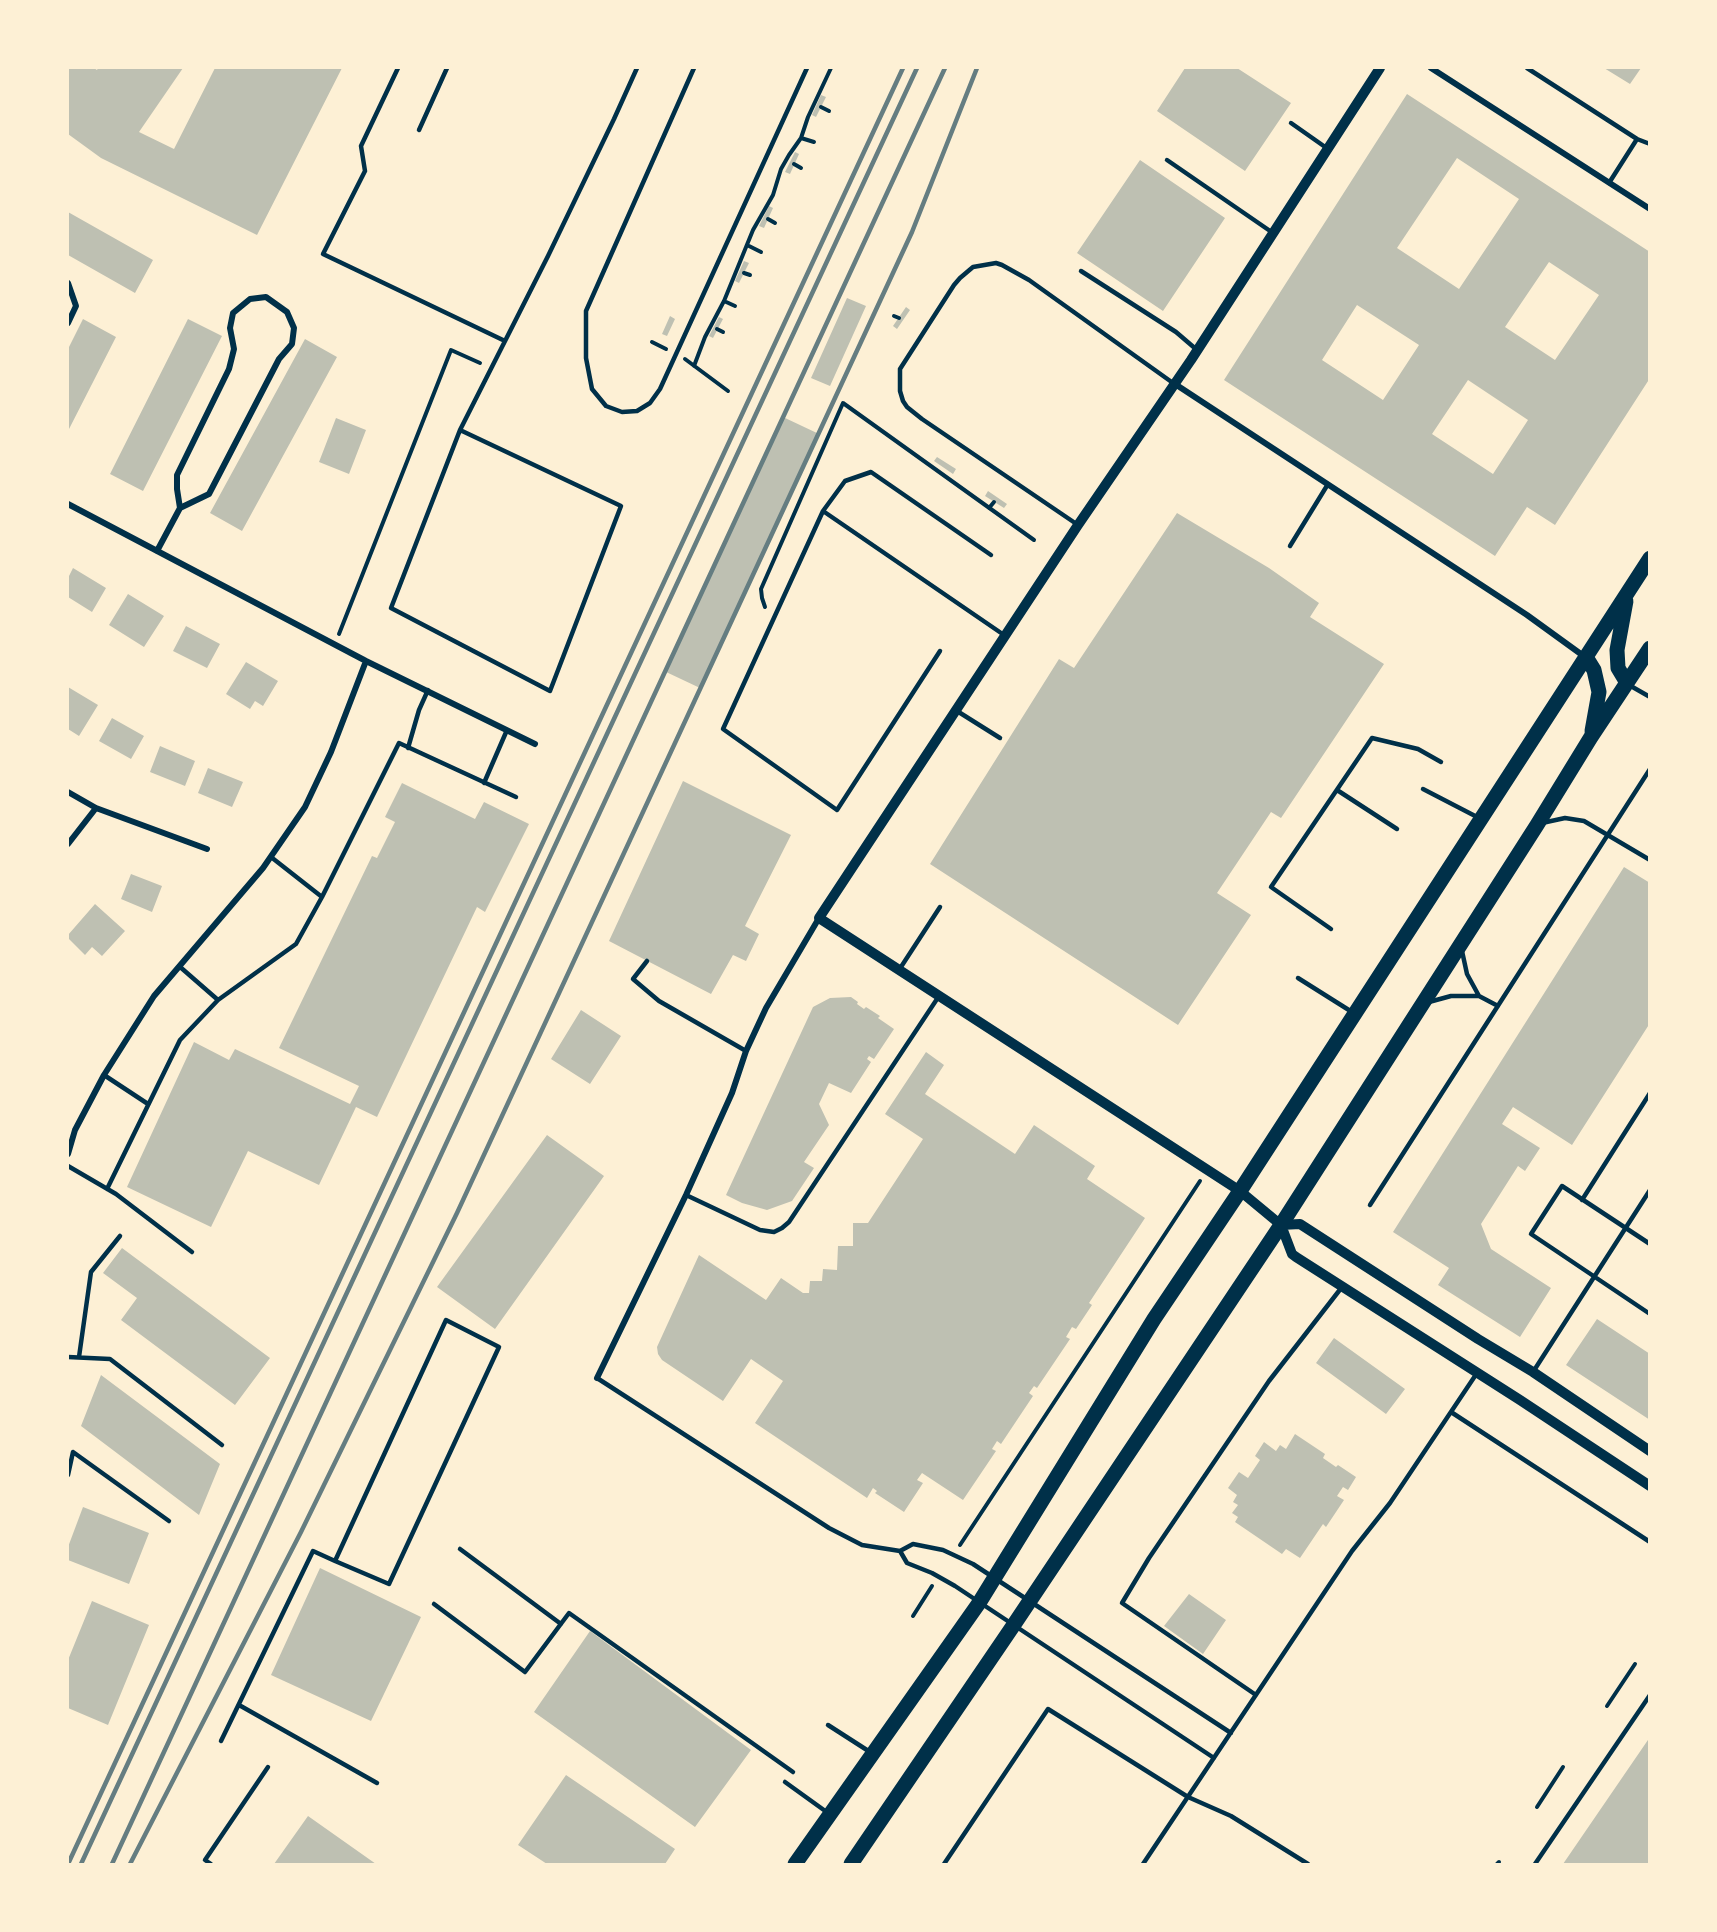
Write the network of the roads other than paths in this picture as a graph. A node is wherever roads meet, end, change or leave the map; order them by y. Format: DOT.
graph roads {
  1 [pos="398,68"];
  2 [pos="447,68"];
  3 [pos="637,68"];
  4 [pos="694,68"];
  5 [pos="807,68"];
  6 [pos="1380,68"];
  7 [pos="1431,68"];
  8 [pos="1527,68"];
  9 [pos="1291,123"];
  10 [pos="419,130"];
  11 [pos="1637,139"];
  12 [pos="1650,144"];
  13 [pos="1328,149"];
  14 [pos="1167,160"];
  15 [pos="1609,183"];
  16 [pos="1650,209"];
  17 [pos="1273,233"];
  18 [pos="1081,271"];
  19 [pos="68,283"];
  20 [pos="68,323"];
  21 [pos="505,341"];
  22 [pos="1197,350"];
  23 [pos="1175,384"];
  24 [pos="460,430"];
  25 [pos="1328,484"];
  26 [pos="68,504"];
  27 [pos="180,508"];
  28 [pos="823,511"];
  29 [pos="1078,525"];
  30 [pos="1290,546"];
  31 [pos="157,551"];
  32 [pos="991,555"];
  33 [pos="1650,558"];
  34 [pos="1627,595"];
  35 [pos="1005,636"];
  36 [pos="1650,648"];
  37 [pos="940,651"];
  38 [pos="1586,657"];
  39 [pos="366,661"];
  40 [pos="1627,683"];
  41 [pos="428,690"];
  42 [pos="1650,697"];
  43 [pos="956,710"];
  44 [pos="507,730"];
  45 [pos="1591,737"];
  46 [pos="1000,738"];
  47 [pos="535,744"];
  48 [pos="408,748"];
  49 [pos="1441,762"];
  50 [pos="1650,770"];
  51 [pos="484,783"];
  52 [pos="1422,789"];
  53 [pos="1337,790"];
  54 [pos="68,792"];
  55 [pos="516,797"];
  56 [pos="96,808"];
  57 [pos="1481,819"];
  58 [pos="1537,825"];
  59 [pos="1397,829"];
  60 [pos="1607,836"];
  61 [pos="68,844"];
  62 [pos="207,849"];
  63 [pos="271,857"];
  64 [pos="1650,860"];
  65 [pos="322,897"];
  66 [pos="940,907"];
  67 [pos="819,918"];
  68 [pos="1331,929"];
  69 [pos="1461,944"];
  70 [pos="647,961"];
  71 [pos="179,966"];
  72 [pos="899,970"];
  73 [pos="1298,978"];
  74 [pos="939,996"];
  75 [pos="1479,996"];
  76 [pos="218,1000"];
  77 [pos="1422,1004"];
  78 [pos="1498,1006"];
  79 [pos="1355,1014"];
  80 [pos="746,1052"];
  81 [pos="104,1075"];
  82 [pos="1650,1093"];
  83 [pos="148,1104"];
  84 [pos="68,1154"];
  85 [pos="68,1166"];
  86 [pos="107,1189"];
  87 [pos="1240,1191"];
  88 [pos="1650,1191"];
  89 [pos="686,1195"];
  90 [pos="1582,1200"];
  91 [pos="1370,1205"];
  92 [pos="1281,1225"];
  93 [pos="1626,1228"];
  94 [pos="120,1236"];
  95 [pos="1650,1244"];
  96 [pos="192,1252"];
  97 [pos="1595,1277"];
  98 [pos="1342,1287"];
  99 [pos="1650,1314"];
  100 [pos="68,1357"];
  101 [pos="79,1357"];
  102 [pos="1533,1372"];
  103 [pos="1477,1373"];
  104 [pos="597,1378"];
  105 [pos="1451,1413"];
  106 [pos="222,1445"];
  107 [pos="1650,1451"];
  108 [pos="68,1475"];
  109 [pos="1650,1486"];
  110 [pos="169,1521"];
  111 [pos="1650,1542"];
  112 [pos="460,1549"];
  113 [pos="900,1551"];
  114 [pos="335,1561"];
  115 [pos="995,1577"];
  116 [pos="1029,1602"];
  117 [pos="434,1604"];
  118 [pos="979,1604"];
  119 [pos="561,1624"];
  120 [pos="1013,1626"];
  121 [pos="1256,1695"];
  122 [pos="1650,1695"];
  123 [pos="239,1706"];
  124 [pos="828,1725"];
  125 [pos="1231,1733"];
  126 [pos="221,1741"];
  127 [pos="872,1753"];
  128 [pos="1214,1758"];
  129 [pos="268,1767"];
  130 [pos="793,1772"];
  131 [pos="785,1782"];
  132 [pos="377,1783"];
  133 [pos="1188,1797"];
  134 [pos="830,1815"];
  135 [pos="211,1864"];
  136 [pos="795,1864"];
  137 [pos="851,1864"];
  138 [pos="944,1864"];
  139 [pos="1143,1864"];
  140 [pos="1308,1864"];
  141 [pos="1535,1864"];
  1 -- 21 [label="lane"];
  2 -- 10 [label="lane"];
  3 -- 21 [label="lane"];
  4 -- 5 [label="lane"];
  6 -- 13 [label="street"];
  7 -- 15 [label="street"];
  8 -- 11 [label="lane"];
  9 -- 13 [label="lane"];
  11 -- 12 [label="lane"];
  11 -- 15 [label="lane"];
  13 -- 17 [label="street"];
  14 -- 17 [label="lane"];
  15 -- 16 [label="street"];
  17 -- 22 [label="street"];
  18 -- 22 [label="lane"];
  19 -- 20 [label="street"];
  21 -- 24 [label="lane"];
  22 -- 23 [label="street"];
  23 -- 25 [label="street"];
  23 -- 29 [label="street"];
  23 -- 29 [label="lane"];
  24 -- 24 [label="lane"];
  25 -- 30 [label="lane"];
  25 -- 38 [label="street"];
  26 -- 31 [label="street"];
  27 -- 27 [label="street"];
  27 -- 31 [label="street"];
  28 -- 32 [label="lane"];
  28 -- 35 [label="lane"];
  28 -- 37 [label="lane"];
  29 -- 35 [label="street"];
  31 -- 39 [label="street"];
  33 -- 34 [label="main road"];
  34 -- 38 [label="main road"];
  34 -- 40 [label="main road"];
  35 -- 43 [label="street"];
  36 -- 40 [label="main road"];
  38 -- 45 [label="main road"];
  38 -- 57 [label="main road"];
  39 -- 41 [label="street"];
  39 -- 63 [label="street"];
  40 -- 42 [label="lane"];
  40 -- 45 [label="main road"];
  41 -- 44 [label="street"];
  41 -- 48 [label="lane"];
  43 -- 46 [label="lane"];
  43 -- 67 [label="street"];
  44 -- 47 [label="street"];
  44 -- 51 [label="lane"];
  45 -- 58 [label="main road"];
  48 -- 51 [label="lane"];
  48 -- 65 [label="lane"];
  49 -- 53 [label="lane"];
  50 -- 60 [label="lane"];
  51 -- 55 [label="lane"];
  52 -- 57 [label="lane"];
  53 -- 59 [label="lane"];
  53 -- 68 [label="lane"];
  54 -- 56 [label="street"];
  56 -- 61 [label="street"];
  56 -- 62 [label="street"];
  57 -- 79 [label="main road"];
  58 -- 60 [label="lane"];
  58 -- 69 [label="main road"];
  60 -- 64 [label="lane"];
  60 -- 78 [label="lane"];
  63 -- 65 [label="lane"];
  63 -- 71 [label="street"];
  65 -- 76 [label="lane"];
  66 -- 72 [label="lane"];
  67 -- 72 [label="street"];
  67 -- 80 [label="street"];
  69 -- 75 [label="lane"];
  69 -- 77 [label="main road"];
  70 -- 80 [label="lane"];
  71 -- 76 [label="lane"];
  71 -- 81 [label="street"];
  72 -- 74 [label="street"];
  73 -- 79 [label="lane"];
  74 -- 87 [label="street"];
  74 -- 89 [label="lane"];
  75 -- 77 [label="lane"];
  75 -- 78 [label="lane"];
  76 -- 83 [label="lane"];
  77 -- 92 [label="main road"];
  78 -- 91 [label="lane"];
  79 -- 87 [label="main road"];
  80 -- 89 [label="street"];
  81 -- 83 [label="lane"];
  81 -- 84 [label="street"];
  82 -- 90 [label="lane"];
  83 -- 86 [label="lane"];
  85 -- 86 [label="lane"];
  86 -- 96 [label="lane"];
  87 -- 92 [label="street"];
  87 -- 115 [label="main road"];
  88 -- 93 [label="lane"];
  89 -- 104 [label="street"];
  90 -- 93 [label="lane"];
  90 -- 97 [label="lane"];
  92 -- 98 [label="street"];
  92 -- 102 [label="street"];
  92 -- 116 [label="main road"];
  93 -- 95 [label="lane"];
  93 -- 97 [label="lane"];
  94 -- 101 [label="lane"];
  97 -- 99 [label="lane"];
  97 -- 102 [label="lane"];
  98 -- 103 [label="street"];
  98 -- 121 [label="lane"];
  100 -- 101 [label="lane"];
  101 -- 106 [label="lane"];
  102 -- 107 [label="street"];
  103 -- 105 [label="lane"];
  103 -- 109 [label="street"];
  104 -- 113 [label="lane"];
  105 -- 111 [label="lane"];
  105 -- 121 [label="lane"];
  108 -- 110 [label="lane"];
  112 -- 119 [label="lane"];
  113 -- 115 [label="lane"];
  113 -- 118 [label="lane"];
  114 -- 114 [label="lane"];
  114 -- 123 [label="lane"];
  115 -- 116 [label="lane"];
  115 -- 118 [label="main road"];
  116 -- 120 [label="main road"];
  116 -- 125 [label="lane"];
  117 -- 119 [label="lane"];
  118 -- 120 [label="lane"];
  118 -- 127 [label="main road"];
  119 -- 130 [label="lane"];
  120 -- 128 [label="lane"];
  120 -- 137 [label="main road"];
  121 -- 125 [label="lane"];
  122 -- 141 [label="lane"];
  123 -- 126 [label="lane"];
  123 -- 132 [label="lane"];
  124 -- 127 [label="lane"];
  125 -- 128 [label="lane"];
  127 -- 134 [label="main road"];
  128 -- 133 [label="lane"];
  129 -- 135 [label="lane"];
  131 -- 134 [label="lane"];
  133 -- 138 [label="lane"];
  133 -- 139 [label="lane"];
  133 -- 140 [label="lane"];
  134 -- 136 [label="main road"];
}
